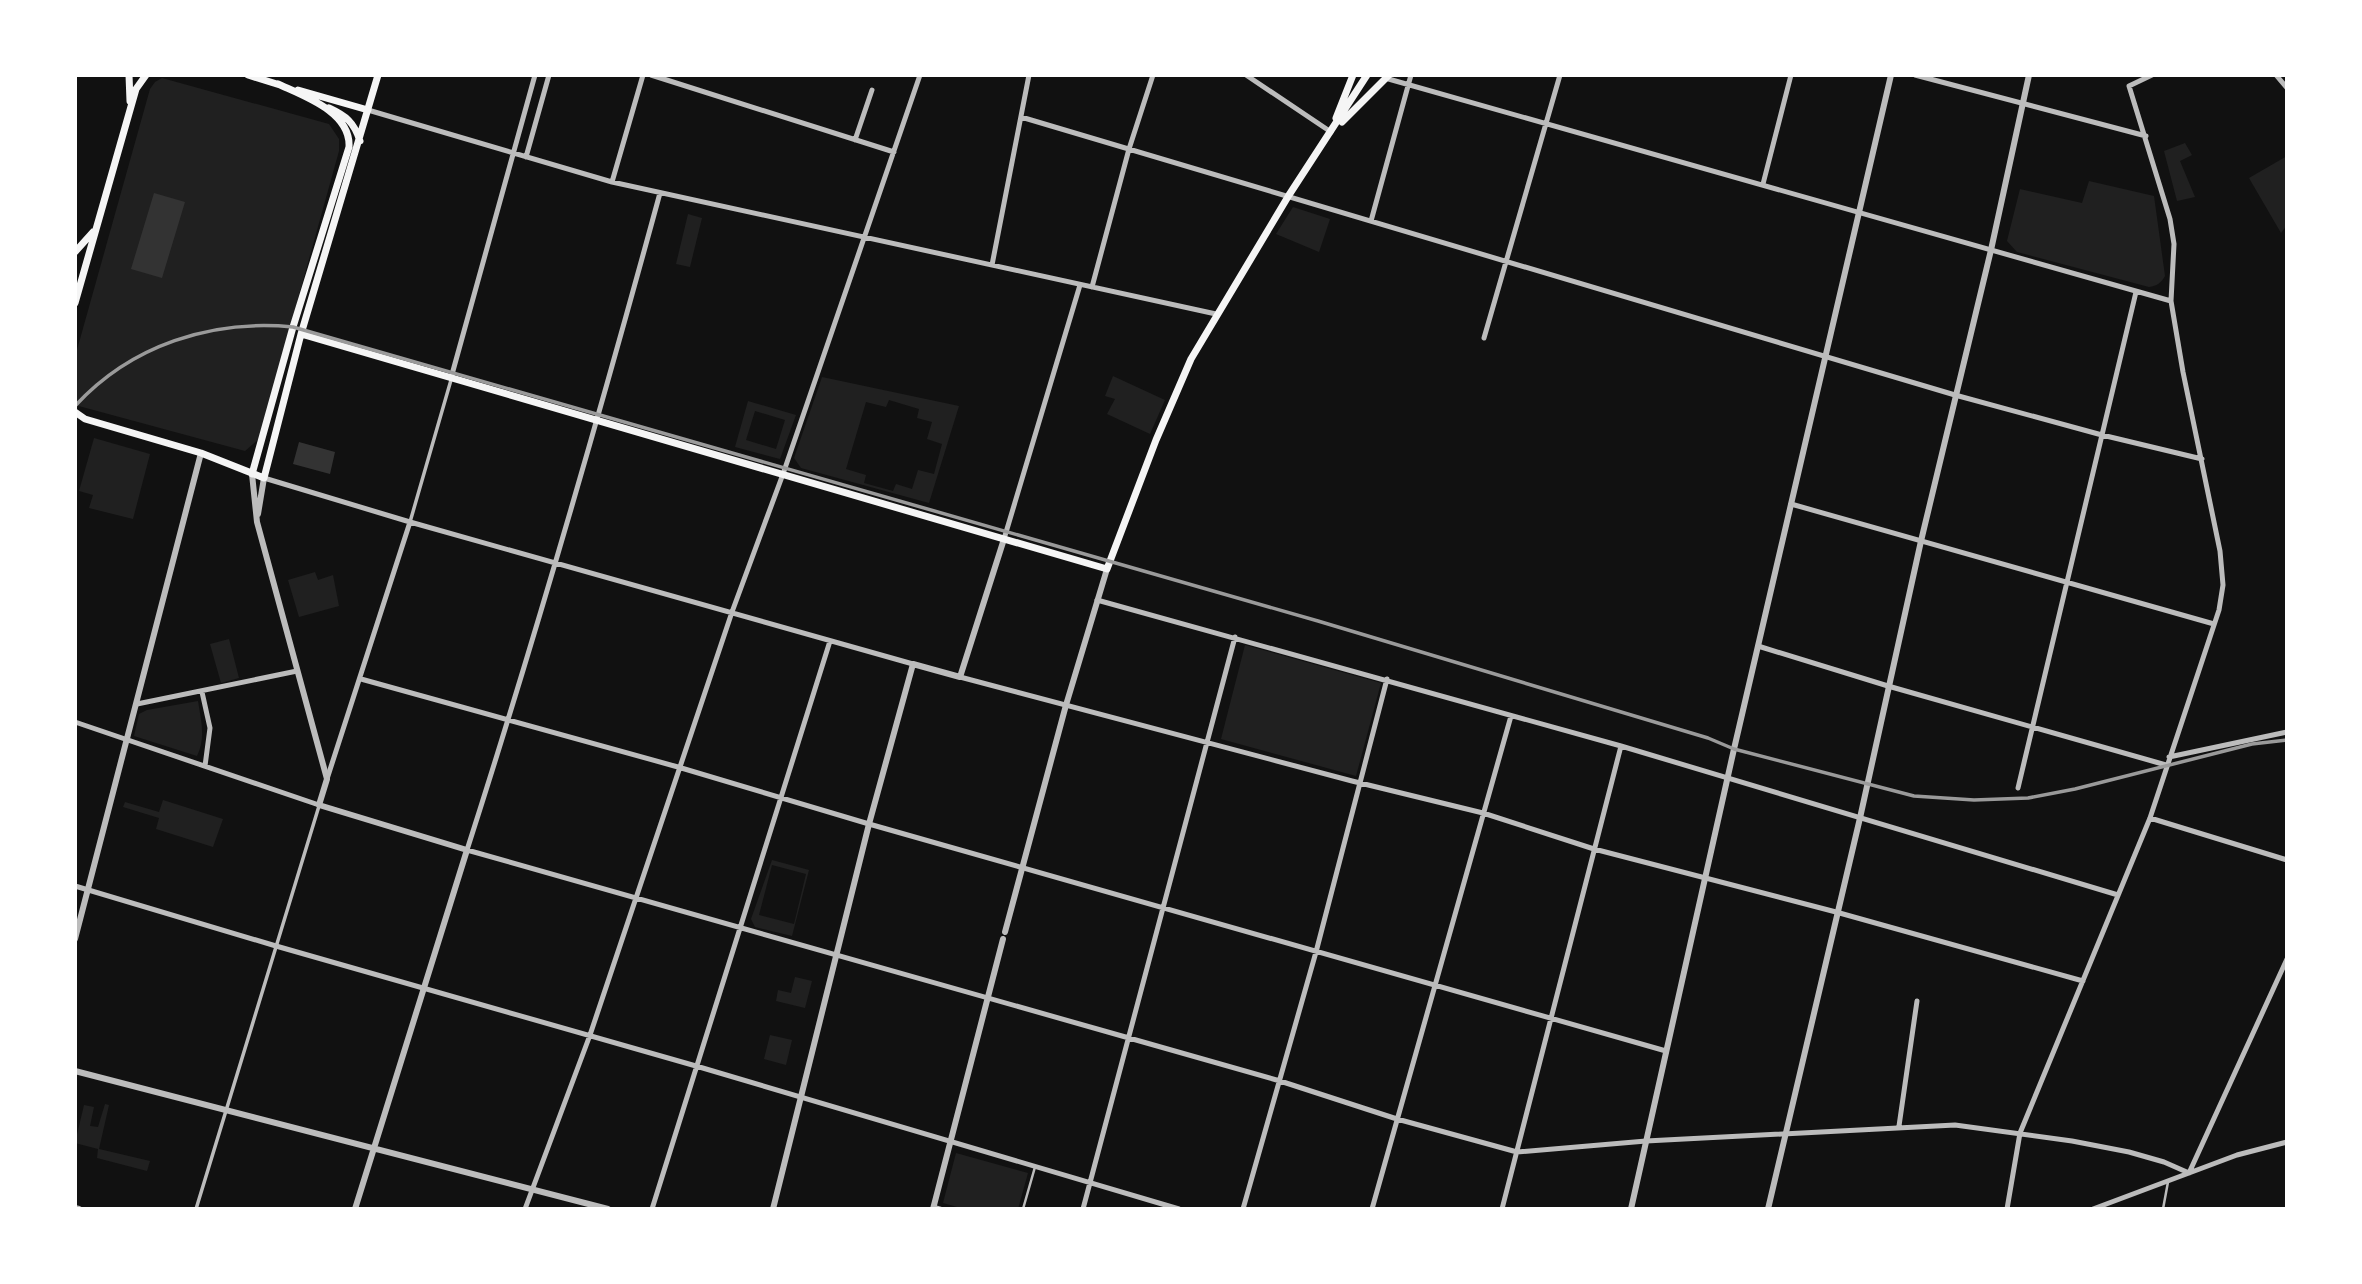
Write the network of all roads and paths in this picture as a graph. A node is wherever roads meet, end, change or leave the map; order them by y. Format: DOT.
graph roads {
  1 [pos="129,75"];
  2 [pos="146,75"];
  3 [pos="248,75"];
  4 [pos="378,75"];
  5 [pos="535,75"];
  6 [pos="549,75"];
  7 [pos="643,75"];
  8 [pos="651,75"];
  9 [pos="920,75"];
  10 [pos="1029,75"];
  11 [pos="1153,75"];
  12 [pos="1246,75"];
  13 [pos="1353,75"];
  14 [pos="1367,75"];
  15 [pos="1411,75"];
  16 [pos="1560,75"];
  17 [pos="1791,75"];
  18 [pos="1891,75"];
  19 [pos="1915,75"];
  20 [pos="2029,75"];
  21 [pos="2152,75"];
  22 [pos="2276,75"];
  23 [pos="1387,77"];
  24 [pos="278,84"];
  25 [pos="1408,85"];
  26 [pos="2287,88"];
  27 [pos="872,90"];
  28 [pos="316,102"];
  29 [pos="2022,104"];
  30 [pos="368,110"];
  31 [pos="130,113"];
  32 [pos="1021,117"];
  33 [pos="1546,123"];
  34 [pos="1331,132"];
  35 [pos="2146,136"];
  36 [pos="855,140"];
  37 [pos="360,141"];
  38 [pos="1129,149"];
  39 [pos="894,152"];
  40 [pos="513,153"];
  41 [pos="526,157"];
  42 [pos="612,182"];
  43 [pos="1763,184"];
  44 [pos="660,193"];
  45 [pos="1289,195"];
  46 [pos="1860,211"];
  47 [pos="1371,222"];
  48 [pos="96,229"];
  49 [pos="864,238"];
  50 [pos="1991,250"];
  51 [pos="75,251"];
  52 [pos="1506,260"];
  53 [pos="992,265"];
  54 [pos="75,267"];
  55 [pos="84,270"];
  56 [pos="78,281"];
  57 [pos="1080,285"];
  58 [pos="1092,287"];
  59 [pos="2136,292"];
  60 [pos="2171,301"];
  61 [pos="75,303"];
  62 [pos="1216,314"];
  63 [pos="302,334"];
  64 [pos="1484,338"];
  65 [pos="1826,357"];
  66 [pos="451,377"];
  67 [pos="1955,395"];
  68 [pos="75,412"];
  69 [pos="85,419"];
  70 [pos="598,420"];
  71 [pos="75,421"];
  72 [pos="2102,435"];
  73 [pos="201,453"];
  74 [pos="2202,459"];
  75 [pos="252,474"];
  76 [pos="783,474"];
  77 [pos="264,478"];
  78 [pos="1791,504"];
  79 [pos="257,522"];
  80 [pos="410,522"];
  81 [pos="1004,540"];
  82 [pos="1921,541"];
  83 [pos="555,564"];
  84 [pos="1107,569"];
  85 [pos="2068,583"];
  86 [pos="1097,600"];
  87 [pos="732,612"];
  88 [pos="2214,624"];
  89 [pos="1235,637"];
  90 [pos="830,641"];
  91 [pos="1758,646"];
  92 [pos="913,664"];
  93 [pos="297,671"];
  94 [pos="960,677"];
  95 [pos="361,679"];
  96 [pos="1387,679"];
  97 [pos="1888,687"];
  98 [pos="202,692"];
  99 [pos="137,704"];
  100 [pos="1066,705"];
  101 [pos="1511,716"];
  102 [pos="509,721"];
  103 [pos="75,722"];
  104 [pos="2033,727"];
  105 [pos="2287,732"];
  106 [pos="127,739"];
  107 [pos="1209,743"];
  108 [pos="1620,746"];
  109 [pos="2169,757"];
  110 [pos="2166,765"];
  111 [pos="205,766"];
  112 [pos="678,767"];
  113 [pos="327,779"];
  114 [pos="1728,779"];
  115 [pos="1360,783"];
  116 [pos="2018,788"];
  117 [pos="782,798"];
  118 [pos="319,805"];
  119 [pos="1483,813"];
  120 [pos="1860,818"];
  121 [pos="2150,818"];
  122 [pos="869,824"];
  123 [pos="1594,849"];
  124 [pos="467,850"];
  125 [pos="2287,860"];
  126 [pos="1021,867"];
  127 [pos="1706,879"];
  128 [pos="75,886"];
  129 [pos="88,890"];
  130 [pos="2118,895"];
  131 [pos="636,899"];
  132 [pos="1164,907"];
  133 [pos="1836,912"];
  134 [pos="740,928"];
  135 [pos="75,939"];
  136 [pos="276,946"];
  137 [pos="1316,952"];
  138 [pos="837,955"];
  139 [pos="2287,959"];
  140 [pos="2083,981"];
  141 [pos="1435,986"];
  142 [pos="425,987"];
  143 [pos="988,998"];
  144 [pos="1917,1001"];
  145 [pos="1551,1019"];
  146 [pos="590,1035"];
  147 [pos="1129,1038"];
  148 [pos="1666,1051"];
  149 [pos="696,1066"];
  150 [pos="75,1071"];
  151 [pos="1280,1081"];
  152 [pos="800,1097"];
  153 [pos="227,1111"];
  154 [pos="1397,1119"];
  155 [pos="1899,1126"];
  156 [pos="2020,1133"];
  157 [pos="1785,1134"];
  158 [pos="951,1141"];
  159 [pos="1646,1141"];
  160 [pos="2287,1142"];
  161 [pos="373,1148"];
  162 [pos="1517,1152"];
  163 [pos="1035,1167"];
  164 [pos="2189,1173"];
  165 [pos="2168,1182"];
  166 [pos="1091,1183"];
  167 [pos="532,1189"];
  168 [pos="933,1207"];
  169 [pos="196,1209"];
  170 [pos="355,1209"];
  171 [pos="525,1209"];
  172 [pos="608,1209"];
  173 [pos="652,1209"];
  174 [pos="773,1209"];
  175 [pos="944,1209"];
  176 [pos="1023,1209"];
  177 [pos="1083,1209"];
  178 [pos="1180,1209"];
  179 [pos="1243,1209"];
  180 [pos="1372,1209"];
  181 [pos="1502,1209"];
  182 [pos="1630,1209"];
  183 [pos="1768,1209"];
  184 [pos="2007,1209"];
  185 [pos="2093,1209"];
  186 [pos="2163,1209"];
  1 -- 31 [label="main road"];
  2 -- 31 [label="main road"];
  3 -- 24 [label="main road"];
  4 -- 30 [label="main road"];
  5 -- 40 [label="street"];
  6 -- 41 [label="street"];
  7 -- 42 [label="street"];
  8 -- 36 [label="street"];
  9 -- 39 [label="street"];
  10 -- 32 [label="street"];
  11 -- 38 [label="street"];
  12 -- 34 [label="street"];
  13 -- 34 [label="main road"];
  14 -- 34 [label="main road"];
  15 -- 25 [label="street"];
  16 -- 33 [label="street"];
  17 -- 43 [label="street"];
  18 -- 46 [label="street"];
  19 -- 29 [label="street"];
  20 -- 29 [label="street"];
  21 -- 35 [label="street"];
  22 -- 26 [label="street"];
  23 -- 25 [label="street"];
  23 -- 34 [label="main road"];
  24 -- 28 [label="main road"];
  24 -- 30 [label="main road"];
  25 -- 33 [label="street"];
  25 -- 47 [label="street"];
  27 -- 36 [label="street"];
  28 -- 37 [label="main road"];
  28 -- 75 [label="main road"];
  29 -- 35 [label="street"];
  29 -- 50 [label="street"];
  30 -- 37 [label="main road"];
  30 -- 40 [label="street"];
  31 -- 48 [label="main road"];
  32 -- 38 [label="street"];
  32 -- 53 [label="street"];
  33 -- 43 [label="street"];
  33 -- 52 [label="street"];
  34 -- 45 [label="main road"];
  35 -- 60 [label="street"];
  36 -- 39 [label="street"];
  37 -- 63 [label="main road"];
  38 -- 45 [label="street"];
  38 -- 58 [label="street"];
  39 -- 49 [label="street"];
  40 -- 41 [label="street"];
  40 -- 66 [label="street"];
  41 -- 42 [label="street"];
  42 -- 44 [label="street"];
  43 -- 46 [label="street"];
  44 -- 49 [label="street"];
  44 -- 70 [label="street"];
  45 -- 47 [label="street"];
  45 -- 62 [label="main road"];
  46 -- 50 [label="street"];
  46 -- 65 [label="street"];
  47 -- 52 [label="street"];
  48 -- 51 [label="main road"];
  48 -- 55 [label="main road"];
  49 -- 53 [label="street"];
  49 -- 76 [label="street"];
  50 -- 59 [label="street"];
  50 -- 67 [label="street"];
  52 -- 64 [label="street"];
  52 -- 65 [label="street"];
  53 -- 57 [label="street"];
  54 -- 55 [label="main road"];
  55 -- 56 [label="main road"];
  56 -- 61 [label="main road"];
  57 -- 58 [label="street"];
  57 -- 81 [label="street"];
  58 -- 62 [label="street"];
  59 -- 60 [label="street"];
  59 -- 72 [label="street"];
  60 -- 74 [label="street"];
  62 -- 84 [label="main road"];
  63 -- 66 [label="main road"];
  63 -- 77 [label="main road"];
  65 -- 67 [label="street"];
  65 -- 78 [label="street"];
  66 -- 70 [label="main road"];
  66 -- 80 [label="street"];
  67 -- 72 [label="street"];
  67 -- 82 [label="street"];
  68 -- 69 [label="main road"];
  69 -- 71 [label="street"];
  69 -- 73 [label="main road"];
  70 -- 76 [label="main road"];
  70 -- 83 [label="street"];
  72 -- 74 [label="street"];
  72 -- 85 [label="street"];
  73 -- 75 [label="main road"];
  73 -- 99 [label="street"];
  74 -- 88 [label="street"];
  75 -- 77 [label="main road"];
  75 -- 79 [label="street"];
  76 -- 81 [label="main road"];
  76 -- 87 [label="street"];
  77 -- 79 [label="street"];
  77 -- 80 [label="street"];
  78 -- 82 [label="street"];
  78 -- 91 [label="street"];
  79 -- 93 [label="street"];
  80 -- 83 [label="street"];
  80 -- 95 [label="street"];
  81 -- 84 [label="main road"];
  81 -- 94 [label="street"];
  82 -- 85 [label="street"];
  82 -- 97 [label="street"];
  83 -- 87 [label="street"];
  83 -- 102 [label="street"];
  84 -- 86 [label="street"];
  85 -- 88 [label="street"];
  85 -- 104 [label="street"];
  86 -- 89 [label="street"];
  86 -- 100 [label="street"];
  87 -- 90 [label="street"];
  87 -- 112 [label="street"];
  88 -- 109 [label="street"];
  89 -- 96 [label="street"];
  89 -- 107 [label="street"];
  90 -- 92 [label="street"];
  90 -- 117 [label="street"];
  91 -- 97 [label="street"];
  91 -- 114 [label="street"];
  92 -- 94 [label="street"];
  92 -- 122 [label="street"];
  93 -- 98 [label="street"];
  93 -- 113 [label="street"];
  94 -- 100 [label="street"];
  95 -- 102 [label="street"];
  95 -- 113 [label="street"];
  96 -- 101 [label="street"];
  96 -- 115 [label="street"];
  97 -- 104 [label="street"];
  97 -- 120 [label="street"];
  98 -- 99 [label="street"];
  98 -- 111 [label="street"];
  99 -- 106 [label="street"];
  100 -- 107 [label="street"];
  100 -- 126 [label="street"];
  101 -- 108 [label="street"];
  101 -- 119 [label="street"];
  102 -- 112 [label="street"];
  102 -- 124 [label="street"];
  103 -- 106 [label="street"];
  104 -- 110 [label="street"];
  104 -- 116 [label="street"];
  105 -- 109 [label="street"];
  106 -- 111 [label="street"];
  106 -- 129 [label="street"];
  107 -- 115 [label="street"];
  107 -- 132 [label="street"];
  108 -- 114 [label="street"];
  108 -- 123 [label="street"];
  109 -- 110 [label="street"];
  110 -- 121 [label="street"];
  111 -- 118 [label="street"];
  112 -- 117 [label="street"];
  112 -- 131 [label="street"];
  113 -- 118 [label="street"];
  114 -- 120 [label="street"];
  114 -- 127 [label="street"];
  115 -- 119 [label="street"];
  115 -- 137 [label="street"];
  117 -- 122 [label="street"];
  117 -- 134 [label="street"];
  118 -- 124 [label="street"];
  118 -- 136 [label="street"];
  119 -- 123 [label="street"];
  119 -- 141 [label="street"];
  120 -- 130 [label="street"];
  120 -- 133 [label="street"];
  121 -- 125 [label="street"];
  121 -- 130 [label="street"];
  122 -- 126 [label="street"];
  122 -- 138 [label="street"];
  123 -- 127 [label="street"];
  123 -- 145 [label="street"];
  124 -- 131 [label="street"];
  124 -- 142 [label="street"];
  126 -- 132 [label="street"];
  126 -- 143 [label="street"];
  127 -- 133 [label="street"];
  127 -- 148 [label="street"];
  128 -- 129 [label="street"];
  129 -- 135 [label="street"];
  129 -- 136 [label="street"];
  130 -- 140 [label="street"];
  131 -- 134 [label="street"];
  131 -- 146 [label="street"];
  132 -- 137 [label="street"];
  132 -- 147 [label="street"];
  133 -- 140 [label="street"];
  133 -- 157 [label="street"];
  134 -- 138 [label="street"];
  134 -- 149 [label="street"];
  136 -- 142 [label="street"];
  136 -- 153 [label="street"];
  137 -- 141 [label="street"];
  137 -- 151 [label="street"];
  138 -- 143 [label="street"];
  138 -- 152 [label="street"];
  139 -- 164 [label="street"];
  140 -- 156 [label="street"];
  141 -- 145 [label="street"];
  141 -- 154 [label="street"];
  142 -- 146 [label="street"];
  142 -- 161 [label="street"];
  143 -- 147 [label="street"];
  143 -- 158 [label="street"];
  144 -- 155 [label="street"];
  145 -- 148 [label="street"];
  145 -- 162 [label="street"];
  146 -- 149 [label="street"];
  146 -- 167 [label="street"];
  147 -- 151 [label="street"];
  147 -- 166 [label="street"];
  148 -- 159 [label="street"];
  149 -- 152 [label="street"];
  149 -- 173 [label="street"];
  150 -- 153 [label="street"];
  151 -- 154 [label="street"];
  151 -- 179 [label="street"];
  152 -- 158 [label="street"];
  152 -- 174 [label="street"];
  153 -- 161 [label="street"];
  153 -- 169 [label="street"];
  154 -- 162 [label="street"];
  154 -- 180 [label="street"];
  155 -- 156 [label="street"];
  155 -- 157 [label="street"];
  156 -- 164 [label="street"];
  156 -- 184 [label="street"];
  157 -- 159 [label="street"];
  157 -- 183 [label="street"];
  158 -- 163 [label="street"];
  158 -- 168 [label="street"];
  159 -- 162 [label="street"];
  159 -- 182 [label="street"];
  160 -- 164 [label="street"];
  161 -- 167 [label="street"];
  161 -- 170 [label="street"];
  162 -- 181 [label="street"];
  163 -- 166 [label="street"];
  163 -- 176 [label="lane"];
  164 -- 165 [label="street"];
  165 -- 185 [label="street"];
  165 -- 186 [label="lane"];
  166 -- 177 [label="street"];
  166 -- 178 [label="street"];
  167 -- 171 [label="street"];
  167 -- 172 [label="street"];
  168 -- 175 [label="lane"];
}
